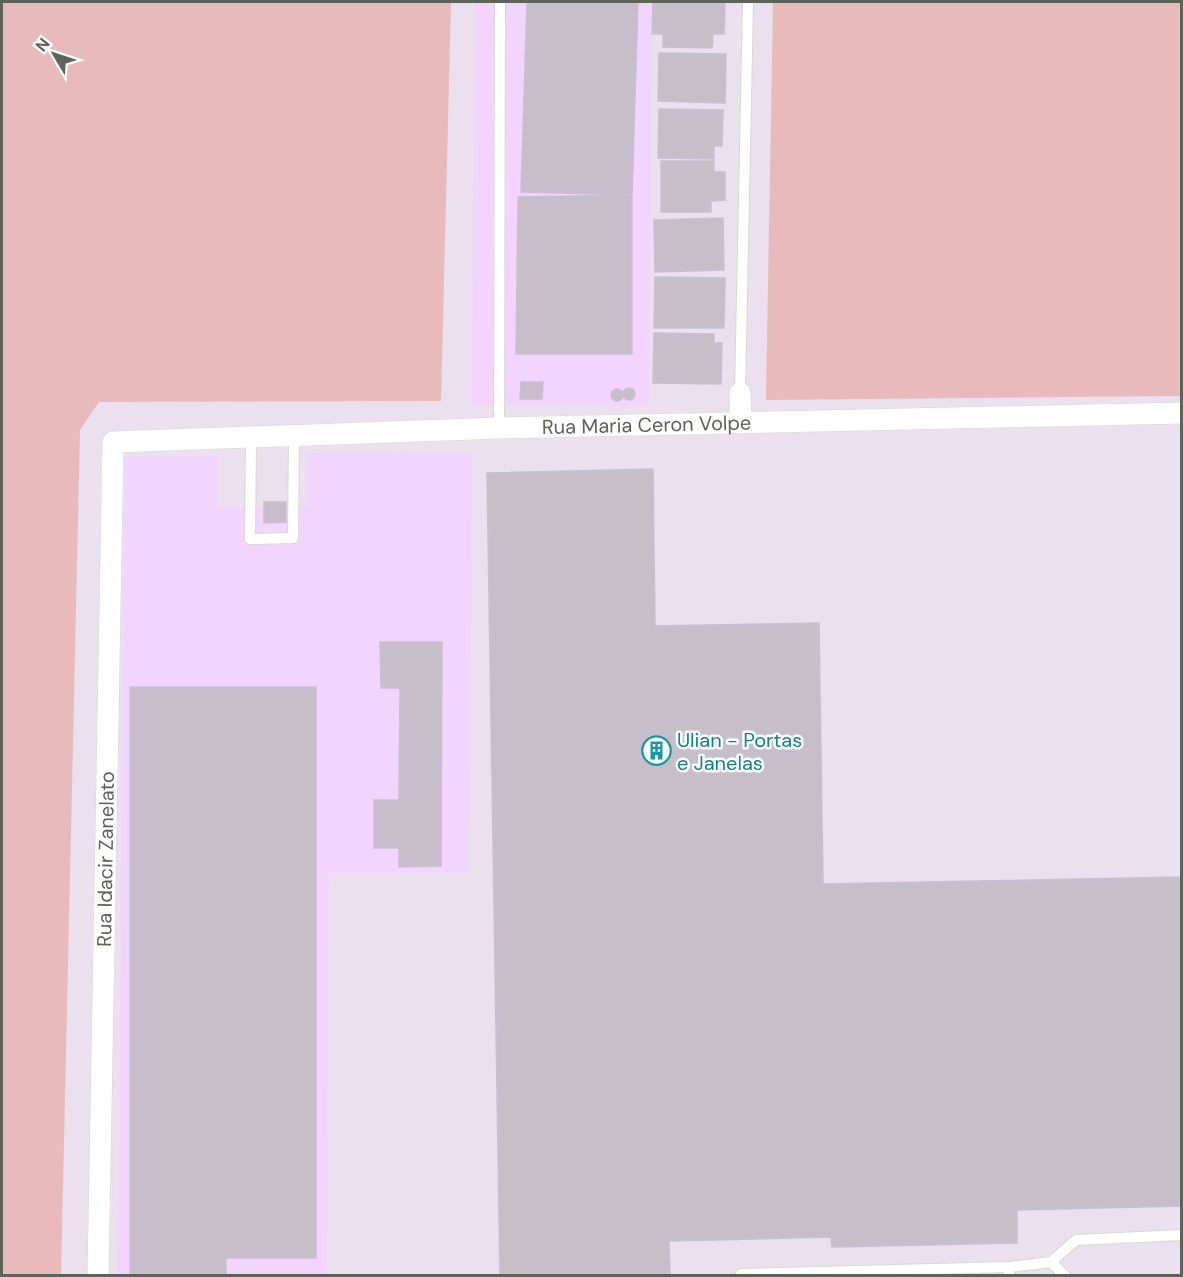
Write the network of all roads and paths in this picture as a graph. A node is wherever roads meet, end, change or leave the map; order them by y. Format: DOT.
graph roads {
  1 [pos="500,2"];
  2 [pos="748,2"];
  3 [pos="740,393"];
  4 [pos="1182,412"];
  5 [pos="741,422"];
  6 [pos="499,428"];
  7 [pos="294,437"];
  8 [pos="251,438"];
  9 [pos="113,442"];
  10 [pos="1182,1235"];
  11 [pos="1051,1262"];
  12 [pos="1009,1271"];
  13 [pos="741,1274"];
  14 [pos="98,1275"];
  15 [pos="1065,1275"];
  1 -- 6 [label="lane"];
  2 -- 3 [label="lane"];
  3 -- 5 [label="street"];
  4 -- 5 [label="street, Rua Maria Ceron Volpe"];
  5 -- 6 [label="street, Rua Maria Ceron Volpe"];
  6 -- 7 [label="street, Rua Maria Ceron Volpe"];
  7 -- 8 [label="street, Rua Maria Ceron Volpe"];
  7 -- 8 [label="lane"];
  8 -- 9 [label="street, Rua Maria Ceron Volpe"];
  9 -- 14 [label="street, Rua Idacir Zanelato"];
  10 -- 11 [label="lane"];
  11 -- 12 [label="lane"];
  11 -- 15 [label="lane"];
  12 -- 13 [label="lane"];
}
